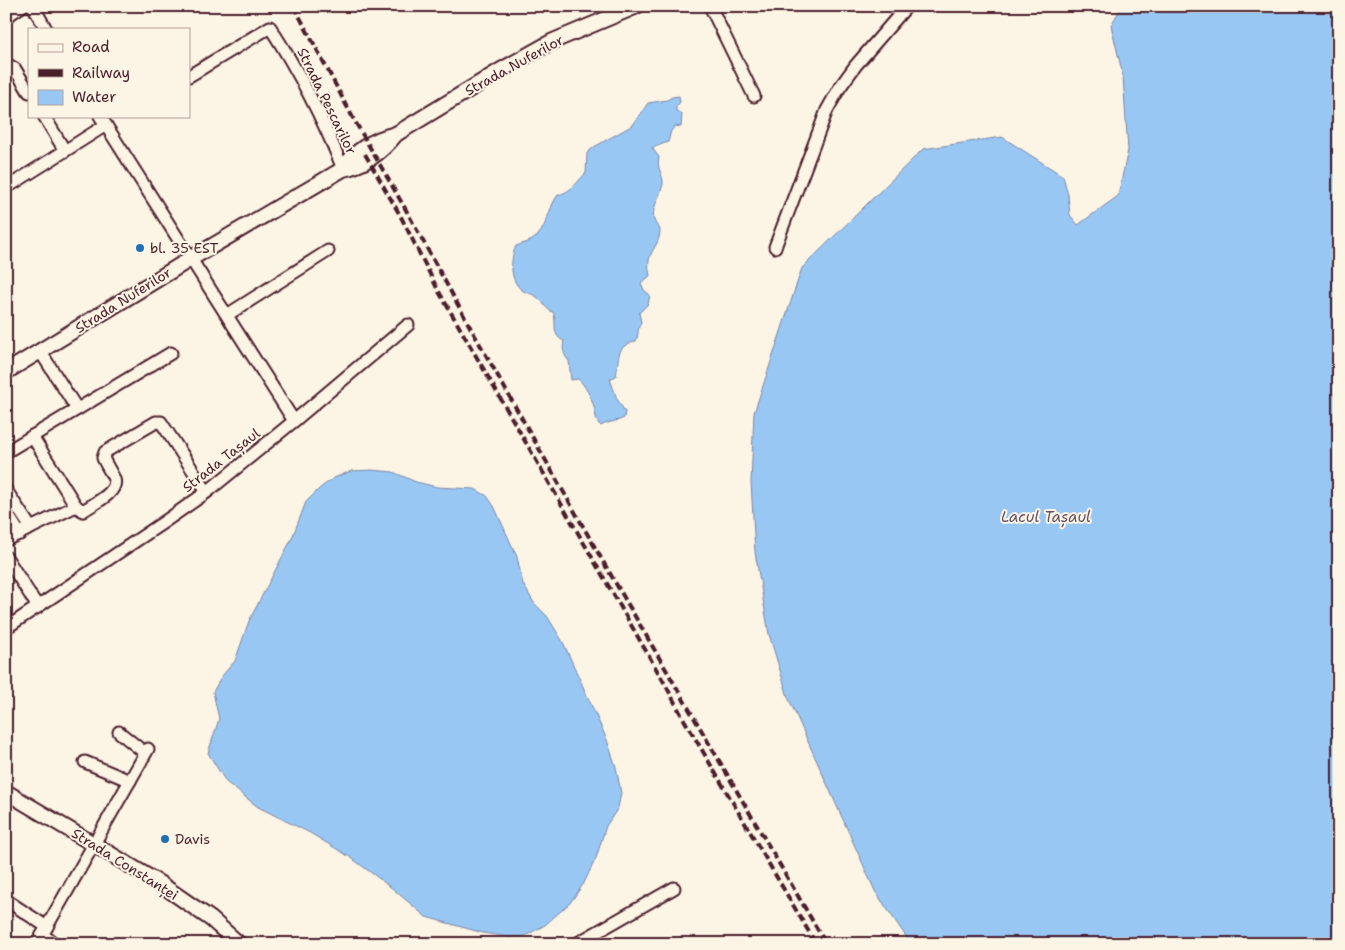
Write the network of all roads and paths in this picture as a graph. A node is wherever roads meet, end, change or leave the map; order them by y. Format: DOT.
graph roads {
  1 [pos="22,6"];
  2 [pos="33,6"];
  3 [pos="637,6"];
  4 [pos="710,6"];
  5 [pos="907,6"];
  6 [pos="6,17"];
  7 [pos="45,28"];
  8 [pos="6,66"];
  9 [pos="190,75"];
  10 [pos="28,90"];
  11 [pos="754,96"];
  12 [pos="45,118"];
  13 [pos="103,120"];
  14 [pos="66,151"];
  15 [pos="343,169"];
  16 [pos="6,188"];
  17 [pos="775,246"];
  18 [pos="328,251"];
  19 [pos="192,258"];
  20 [pos="227,316"];
  21 [pos="408,325"];
  22 [pos="40,351"];
  23 [pos="171,353"];
  24 [pos="6,372"];
  25 [pos="77,409"];
  26 [pos="294,421"];
  27 [pos="32,436"];
  28 [pos="6,452"];
  29 [pos="6,490"];
  30 [pos="207,492"];
  31 [pos="76,506"];
  32 [pos="6,512"];
  33 [pos="31,528"];
  34 [pos="20,534"];
  35 [pos="6,540"];
  36 [pos="6,556"];
  37 [pos="38,606"];
  38 [pos="6,628"];
  39 [pos="119,732"];
  40 [pos="85,762"];
  41 [pos="130,781"];
  42 [pos="6,792"];
  43 [pos="95,844"];
  44 [pos="674,888"];
  45 [pos="6,900"];
  46 [pos="42,935"];
  47 [pos="56,944"];
  48 [pos="238,944"];
  49 [pos="576,944"];
  1 -- 6 [label="street"];
  2 -- 7 [label="street"];
  3 -- 15 [label="street, Strada Nuferilor"];
  4 -- 11 [label="street"];
  5 -- 17 [label="street"];
  8 -- 10 [label="street"];
  9 -- 15 [label="street, Strada Pescarilor"];
  12 -- 14 [label="street"];
  13 -- 14 [label="street"];
  13 -- 19 [label="street"];
  14 -- 16 [label="street"];
  15 -- 19 [label="street, Strada Nuferilor"];
  18 -- 20 [label="street"];
  19 -- 20 [label="street"];
  19 -- 22 [label="street, Strada Nuferilor"];
  20 -- 26 [label="street"];
  21 -- 26 [label="street, Strada Tașaul"];
  22 -- 24 [label="street, Strada Nuferilor"];
  22 -- 25 [label="street"];
  23 -- 25 [label="street"];
  25 -- 27 [label="street"];
  26 -- 30 [label="street, Strada Tașaul"];
  27 -- 28 [label="street"];
  27 -- 31 [label="street"];
  29 -- 33 [label="street"];
  30 -- 31 [label="street"];
  30 -- 37 [label="street, Strada Tașaul"];
  31 -- 33 [label="street"];
  32 -- 34 [label="street"];
  33 -- 34 [label="street"];
  34 -- 35 [label="street"];
  36 -- 37 [label="street"];
  37 -- 38 [label="street, Strada Tașaul"];
  39 -- 41 [label="street"];
  40 -- 41 [label="street"];
  41 -- 43 [label="street"];
  42 -- 43 [label="street, Strada Constanței"];
  43 -- 46 [label="street"];
  43 -- 48 [label="street, Strada Constanței"];
  44 -- 49 [label="street"];
  45 -- 46 [label="street"];
  46 -- 47 [label="street"];
}
